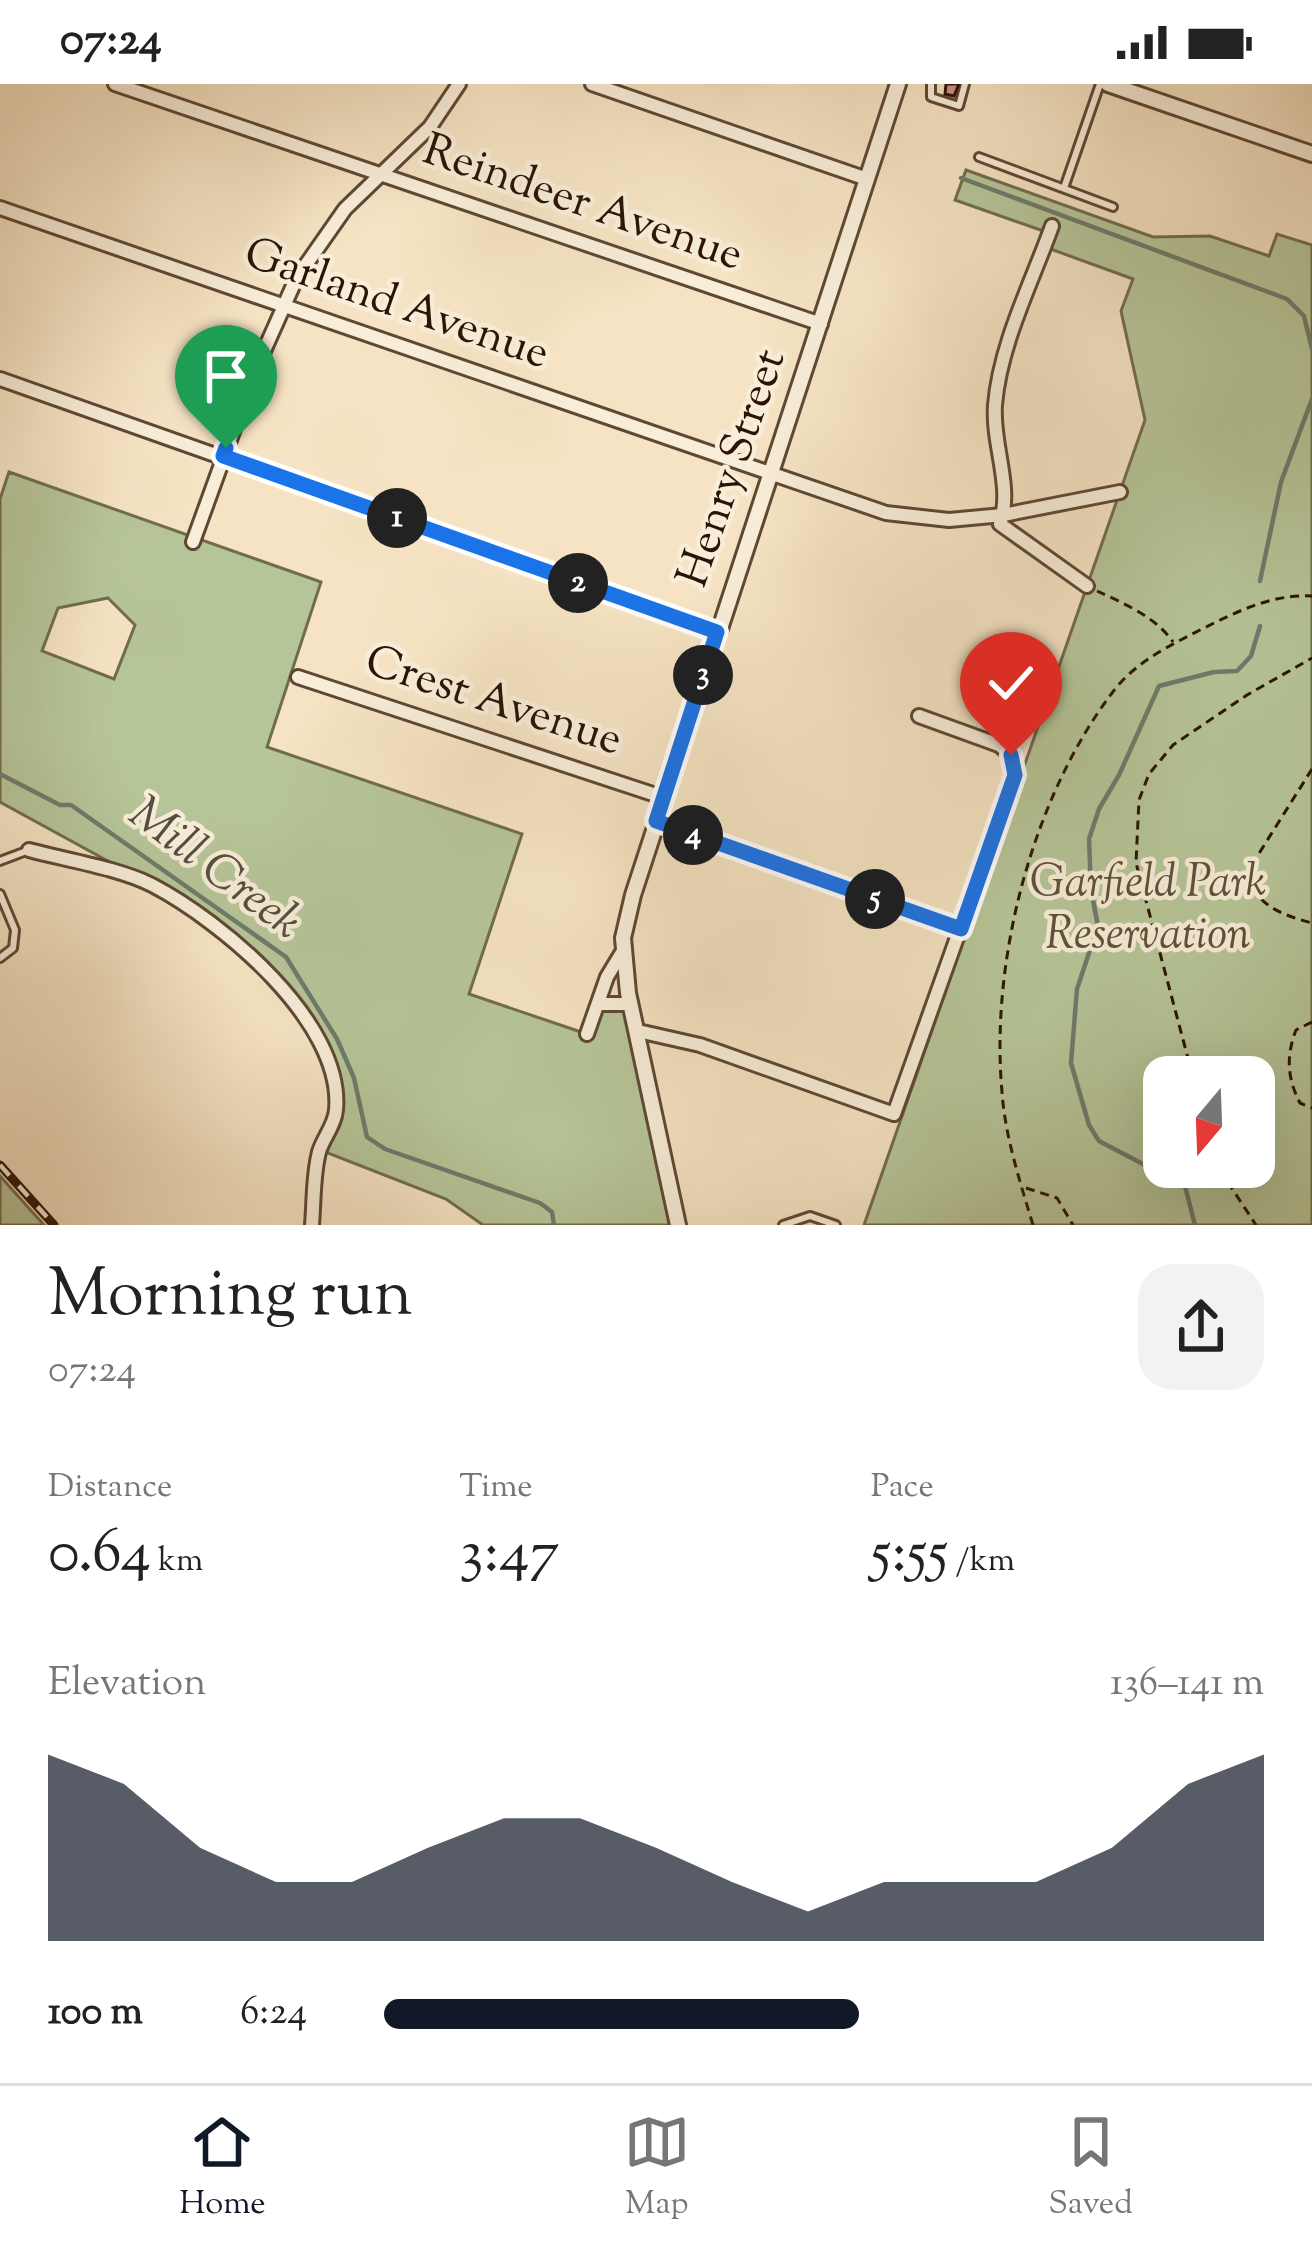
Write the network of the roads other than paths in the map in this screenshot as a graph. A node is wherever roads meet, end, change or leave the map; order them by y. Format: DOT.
graph roads {
  1 [pos="116,84"];
  2 [pos="459,84"];
  3 [pos="592,84"];
  4 [pos="898,84"];
  5 [pos="931,84"];
  6 [pos="965,84"];
  7 [pos="1104,84"];
  8 [pos="1312,154"];
  9 [pos="980,157"];
  10 [pos="380,175"];
  11 [pos="867,179"];
  12 [pos="1064,189"];
  13 [pos="1113,207"];
  14 [pos="0,208"];
  15 [pos="1052,226"];
  16 [pos="287,307"];
  17 [pos="820,324"];
  18 [pos="0,379"];
  19 [pos="223,456"];
  20 [pos="770,472"];
  21 [pos="1120,492"];
  22 [pos="1003,515"];
  23 [pos="193,542"];
  24 [pos="1087,586"];
  25 [pos="717,632"];
  26 [pos="298,676"];
  27 [pos="919,716"];
  28 [pos="664,798"];
  29 [pos="656,821"];
  30 [pos="28,850"];
  31 [pos="0,861"];
  32 [pos="0,894"];
  33 [pos="961,929"];
  34 [pos="624,948"];
  35 [pos="0,958"];
  36 [pos="598,1004"];
  37 [pos="631,1004"];
  38 [pos="638,1031"];
  39 [pos="587,1034"];
  40 [pos="312,1225"];
  41 [pos="678,1225"];
  42 [pos="783,1225"];
  43 [pos="836,1225"];
  1 -- 10 [label="street, Reindeer Avenue"];
  2 -- 10 [label="street"];
  3 -- 11 [label="street"];
  4 -- 11 [label="street, Henry Street"];
  5 -- 6 [label="lane"];
  7 -- 8 [label="street"];
  7 -- 12 [label="lane"];
  9 -- 12 [label="lane"];
  10 -- 16 [label="street"];
  10 -- 17 [label="street, Reindeer Avenue"];
  11 -- 17 [label="street, Henry Street"];
  12 -- 13 [label="lane"];
  14 -- 16 [label="street, Garland Avenue"];
  15 -- 22 [label="street"];
  16 -- 19 [label="street"];
  16 -- 20 [label="street, Garland Avenue"];
  17 -- 20 [label="street, Henry Street"];
  18 -- 19 [label="street"];
  19 -- 23 [label="street"];
  19 -- 25 [label="street"];
  20 -- 22 [label="street, Garland Avenue"];
  20 -- 25 [label="street, Henry Street"];
  21 -- 22 [label="street, Garland Avenue"];
  22 -- 24 [label="street"];
  25 -- 28 [label="street, Henry Street"];
  26 -- 28 [label="street, Crest Avenue"];
  27 -- 33 [label="street"];
  28 -- 29 [label="street, Henry Street"];
  29 -- 33 [label="street"];
  29 -- 34 [label="street, Henry Street"];
  30 -- 31 [label="lane"];
  30 -- 40 [label="street"];
  32 -- 35 [label="lane"];
  33 -- 38 [label="street"];
  34 -- 36 [label="street, Henry Street"];
  34 -- 37 [label="street, Henry Street"];
  36 -- 37 [label="street"];
  36 -- 39 [label="street, Henry Street"];
  37 -- 38 [label="street, Henry Street"];
  38 -- 41 [label="street, Henry Street"];
  42 -- 43 [label="lane"];
}
